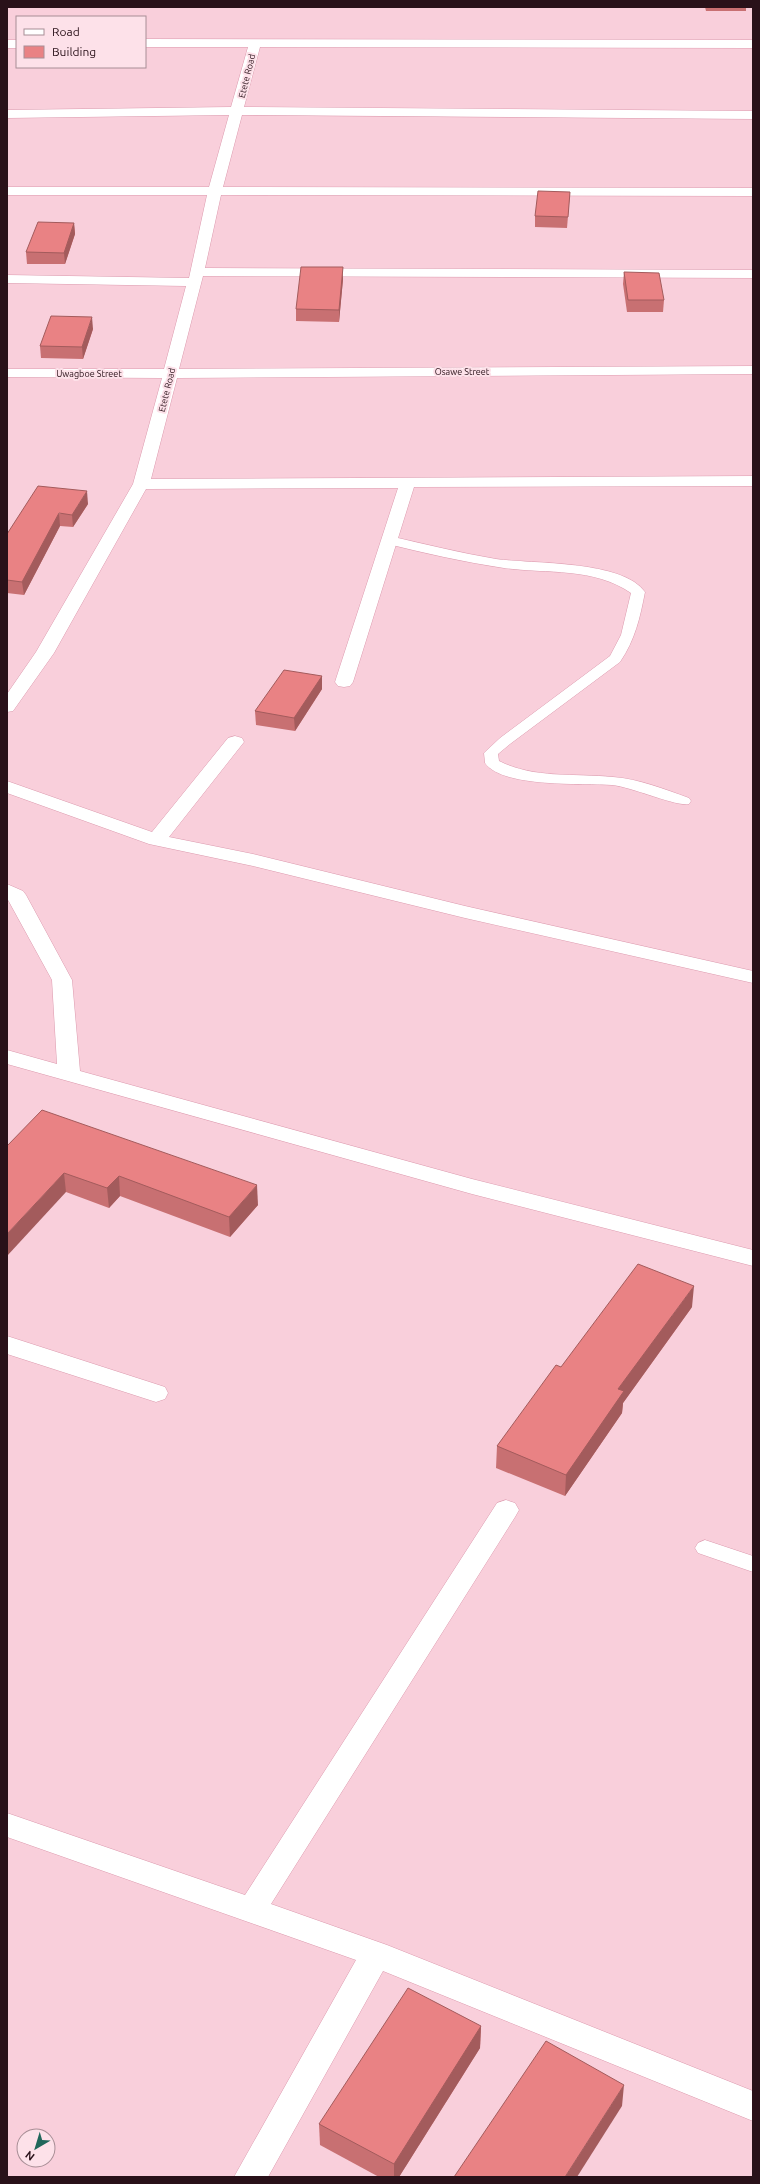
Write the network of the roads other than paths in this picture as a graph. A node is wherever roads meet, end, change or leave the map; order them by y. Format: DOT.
graph roads {
  1 [pos="146,43"];
  2 [pos="255,43"];
  3 [pos="753,44"];
  4 [pos="238,112"];
  5 [pos="7,114"];
  6 [pos="753,115"];
  7 [pos="7,191"];
  8 [pos="215,192"];
  9 [pos="753,192"];
  10 [pos="753,274"];
  11 [pos="196,277"];
  12 [pos="7,279"];
  13 [pos="753,370"];
  14 [pos="7,373"];
  15 [pos="171,374"];
  16 [pos="753,481"];
  17 [pos="407,483"];
  18 [pos="141,484"];
  19 [pos="389,540"];
  20 [pos="344,682"];
  21 [pos="7,707"];
  22 [pos="235,742"];
  23 [pos="7,787"];
  24 [pos="684,801"];
  25 [pos="156,840"];
  26 [pos="7,890"];
  27 [pos="753,977"];
  28 [pos="7,1057"];
  29 [pos="69,1075"];
  30 [pos="753,1258"];
  31 [pos="7,1345"];
  32 [pos="156,1393"];
  33 [pos="506,1510"];
  34 [pos="705,1548"];
  35 [pos="753,1564"];
  36 [pos="7,1825"];
  37 [pos="251,1911"];
  38 [pos="376,1954"];
  39 [pos="753,2106"];
  40 [pos="250,2177"];
  1 -- 2 [label="street"];
  2 -- 3 [label="street"];
  2 -- 4 [label="street, Etete Road"];
  4 -- 5 [label="street"];
  4 -- 6 [label="street"];
  4 -- 8 [label="street, Etete Road"];
  7 -- 8 [label="street"];
  8 -- 9 [label="street"];
  8 -- 11 [label="street, Etete Road"];
  10 -- 11 [label="street"];
  11 -- 12 [label="street"];
  11 -- 15 [label="street, Etete Road"];
  13 -- 15 [label="street, Osawe Street"];
  14 -- 15 [label="street, Uwagboe Street"];
  15 -- 18 [label="street, Etete Road"];
  16 -- 17 [label="street"];
  17 -- 18 [label="street"];
  17 -- 19 [label="street"];
  18 -- 21 [label="street, Etete Road"];
  19 -- 20 [label="street"];
  19 -- 24 [label="lane"];
  22 -- 25 [label="street"];
  23 -- 25 [label="street"];
  25 -- 27 [label="street"];
  26 -- 29 [label="street"];
  28 -- 29 [label="street"];
  29 -- 30 [label="street"];
  31 -- 32 [label="street"];
  33 -- 37 [label="street"];
  34 -- 35 [label="lane"];
  36 -- 37 [label="street"];
  37 -- 38 [label="street"];
  38 -- 39 [label="street"];
  38 -- 40 [label="street"];
}
